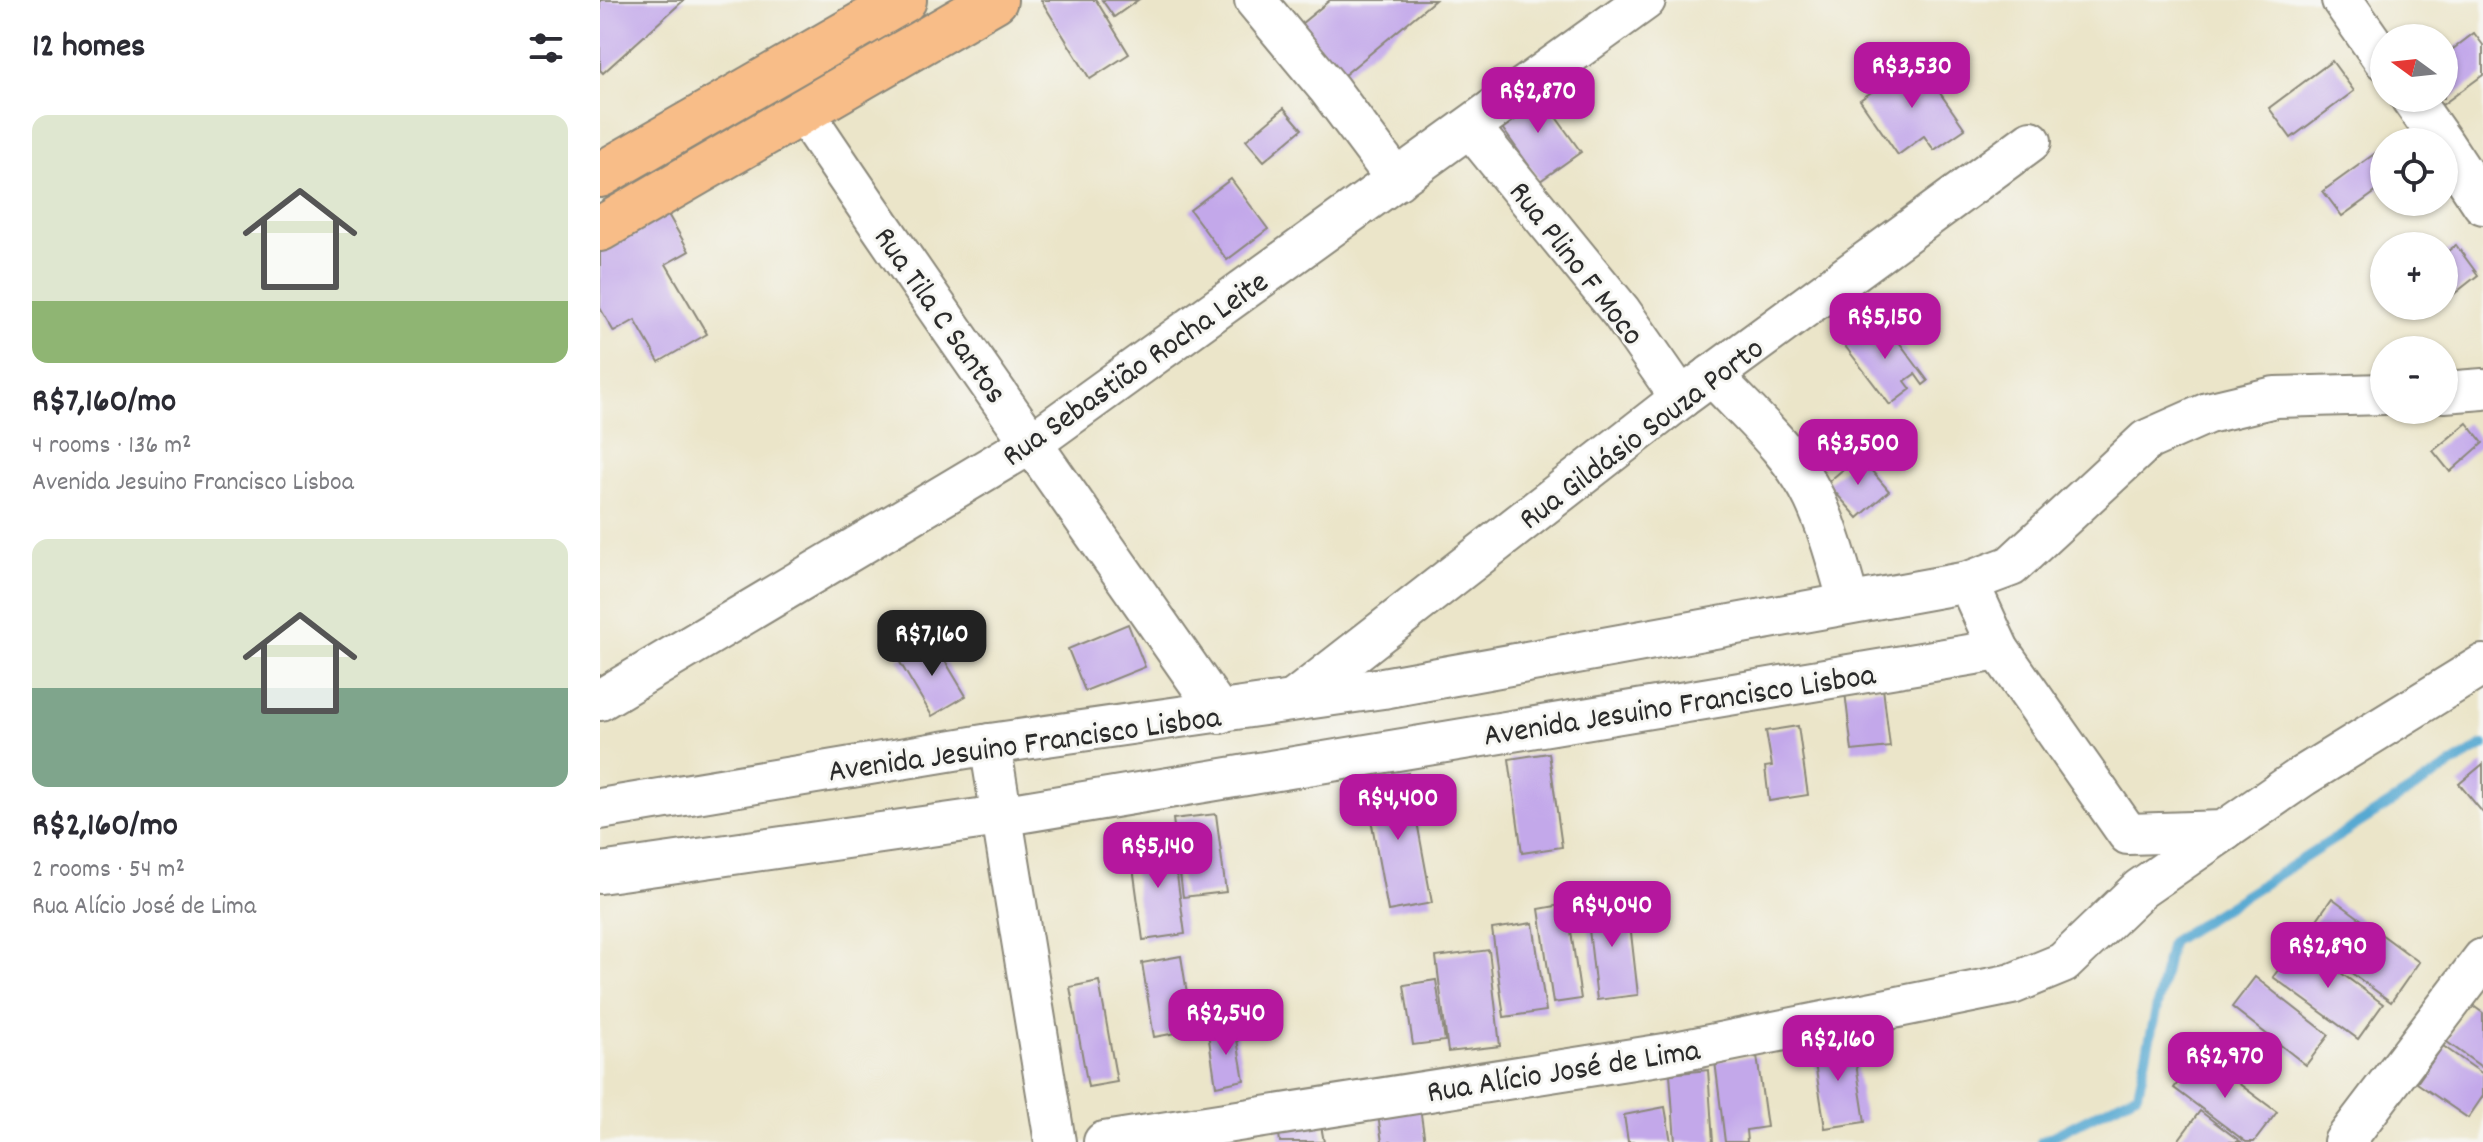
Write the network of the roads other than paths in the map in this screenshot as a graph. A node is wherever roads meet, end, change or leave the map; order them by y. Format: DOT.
graph roads {
  1 [pos="904,0"];
  2 [pos="995,0"];
  3 [pos="1255,0"];
  4 [pos="1645,0"];
  5 [pos="2342,0"];
  6 [pos="2370,40"];
  7 [pos="802,110"];
  8 [pos="1471,128"];
  9 [pos="2031,141"];
  10 [pos="2458,166"];
  11 [pos="600,175"];
  12 [pos="1397,180"];
  13 [pos="2483,204"];
  14 [pos="600,229"];
  15 [pos="1696,387"];
  16 [pos="2483,389"];
  17 [pos="2458,391"];
  18 [pos="2370,394"];
  19 [pos="1033,442"];
  20 [pos="1968,582"];
  21 [pos="1849,603"];
  22 [pos="1999,650"];
  23 [pos="2483,665"];
  24 [pos="600,700"];
  25 [pos="1292,701"];
  26 [pos="1220,713"];
  27 [pos="990,744"];
  28 [pos="600,809"];
  29 [pos="1000,816"];
  30 [pos="2224,831"];
  31 [pos="2128,834"];
  32 [pos="600,873"];
  33 [pos="2140,889"];
  34 [pos="2483,959"];
  35 [pos="1055,1142"];
  36 [pos="1104,1142"];
  37 [pos="2344,1142"];
  1 -- 11 [label="main road"];
  2 -- 7 [label="main road"];
  3 -- 12 [label="street"];
  4 -- 8 [label="street, Rua Sebastião Rocha Leite"];
  5 -- 6 [label="street"];
  7 -- 14 [label="main road"];
  7 -- 19 [label="street, Rua Tila C Santos"];
  8 -- 12 [label="street, Rua Sebastião Rocha Leite"];
  8 -- 15 [label="street, Rua Plino F Moco"];
  9 -- 15 [label="street, Rua Gildásio Souza Porto"];
  10 -- 13 [label="street"];
  12 -- 19 [label="street, Rua Sebastião Rocha Leite"];
  15 -- 21 [label="street, Rua Plino F Moco"];
  15 -- 25 [label="street, Rua Gildásio Souza Porto"];
  16 -- 17 [label="street"];
  18 -- 20 [label="street, Avenida Jesuino Francisco Lisboa"];
  19 -- 24 [label="street, Rua Sebastião Rocha Leite"];
  19 -- 26 [label="street, Rua Tila C Santos"];
  20 -- 21 [label="street, Avenida Jesuino Francisco Lisboa"];
  20 -- 22 [label="street"];
  21 -- 25 [label="street, Avenida Jesuino Francisco Lisboa"];
  22 -- 29 [label="street, Avenida Jesuino Francisco Lisboa"];
  22 -- 31 [label="street"];
  23 -- 30 [label="street"];
  25 -- 26 [label="street, Avenida Jesuino Francisco Lisboa"];
  26 -- 27 [label="street, Avenida Jesuino Francisco Lisboa"];
  27 -- 28 [label="street, Avenida Jesuino Francisco Lisboa"];
  27 -- 29 [label="street"];
  29 -- 32 [label="street, Avenida Jesuino Francisco Lisboa"];
  29 -- 35 [label="street"];
  30 -- 31 [label="street"];
  30 -- 33 [label="street"];
  31 -- 33 [label="street"];
  33 -- 36 [label="street, Rua Alício José de Lima"];
  34 -- 37 [label="street"];
}
